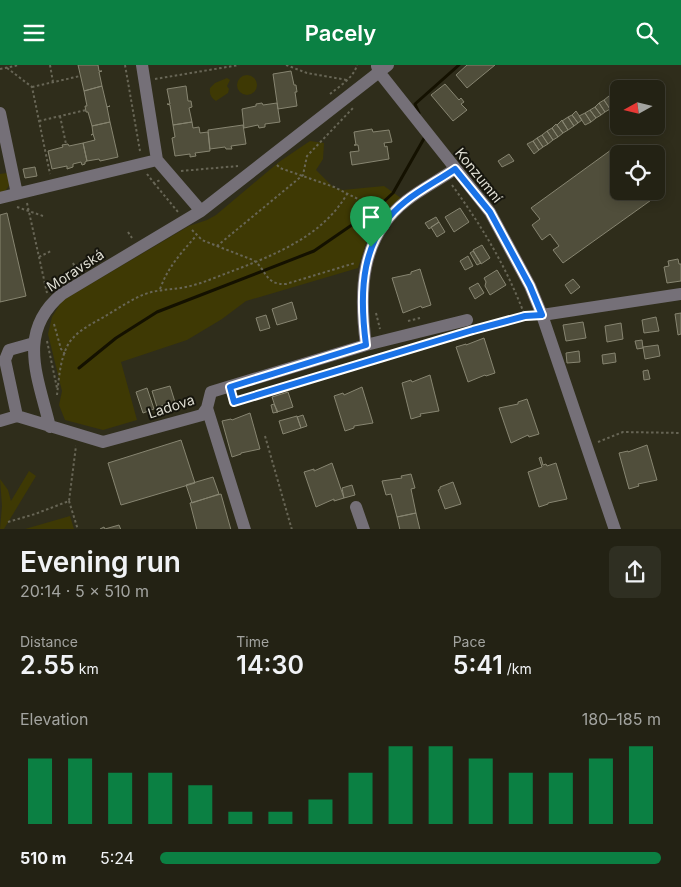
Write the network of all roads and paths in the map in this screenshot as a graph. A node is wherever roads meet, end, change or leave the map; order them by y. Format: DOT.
graph roads {
  1 [pos="19,65"];
  2 [pos="50,65"];
  3 [pos="125,65"];
  4 [pos="142,65"];
  5 [pos="239,65"];
  6 [pos="286,65"];
  7 [pos="357,65"];
  8 [pos="381,67"];
  9 [pos="7,68"];
  10 [pos="0,69"];
  11 [pos="80,76"];
  12 [pos="347,80"];
  13 [pos="144,81"];
  14 [pos="53,82"];
  15 [pos="32,87"];
  16 [pos="324,98"];
  17 [pos="357,103"];
  18 [pos="86,110"];
  19 [pos="0,115"];
  20 [pos="60,116"];
  21 [pos="39,121"];
  22 [pos="66,144"];
  23 [pos="157,160"];
  24 [pos="143,164"];
  25 [pos="241,166"];
  26 [pos="303,175"];
  27 [pos="452,175"];
  28 [pos="170,176"];
  29 [pos="154,183"];
  30 [pos="52,186"];
  31 [pos="348,194"];
  32 [pos="18,197"];
  33 [pos="0,198"];
  34 [pos="379,209"];
  35 [pos="28,210"];
  36 [pos="201,211"];
  37 [pos="180,215"];
  38 [pos="43,216"];
  39 [pos="192,230"];
  40 [pos="128,232"];
  41 [pos="196,235"];
  42 [pos="135,242"];
  43 [pos="217,246"];
  44 [pos="52,251"];
  45 [pos="39,257"];
  46 [pos="367,262"];
  47 [pos="73,263"];
  48 [pos="257,263"];
  49 [pos="79,275"];
  50 [pos="160,289"];
  51 [pos="681,294"];
  52 [pos="48,301"];
  53 [pos="376,310"];
  54 [pos="542,315"];
  55 [pos="525,316"];
  56 [pos="420,318"];
  57 [pos="404,322"];
  58 [pos="470,325"];
  59 [pos="387,327"];
  60 [pos="47,340"];
  61 [pos="435,341"];
  62 [pos="34,343"];
  63 [pos="366,345"];
  64 [pos="65,354"];
  65 [pos="230,387"];
  66 [pos="57,395"];
  67 [pos="57,400"];
  68 [pos="207,408"];
  69 [pos="18,416"];
  70 [pos="0,421"];
  71 [pos="50,427"];
  72 [pos="681,433"];
  73 [pos="78,435"];
  74 [pos="265,435"];
  75 [pos="587,446"];
  76 [pos="69,501"];
  77 [pos="356,507"];
  78 [pos="8,521"];
  79 [pos="78,529"];
  80 [pos="244,529"];
  81 [pos="292,529"];
  82 [pos="364,529"];
  83 [pos="616,529"];
  1 -- 9 [label="path"];
  2 -- 14 [label="path"];
  3 -- 24 [label="path"];
  4 -- 13 [label="street"];
  5 -- 13 [label="path"];
  6 -- 12 [label="path"];
  7 -- 12 [label="path"];
  8 -- 27 [label="street, Konzumní"];
  8 -- 36 [label="street, Moravská"];
  9 -- 10 [label="path"];
  9 -- 15 [label="path"];
  11 -- 14 [label="path"];
  12 -- 16 [label="path"];
  13 -- 23 [label="street"];
  14 -- 15 [label="path"];
  15 -- 21 [label="path"];
  17 -- 26 [label="path"];
  18 -- 20 [label="path"];
  19 -- 32 [label="street"];
  20 -- 21 [label="path"];
  20 -- 22 [label="path"];
  21 -- 30 [label="path"];
  23 -- 24 [label="street"];
  23 -- 28 [label="street"];
  24 -- 29 [label="path"];
  24 -- 30 [label="street"];
  25 -- 28 [label="path"];
  26 -- 31 [label="path"];
  26 -- 43 [label="path"];
  27 -- 46 [label="street"];
  27 -- 54 [label="street, Konzumní"];
  27 -- 55 [label="path"];
  28 -- 29 [label="path"];
  28 -- 36 [label="street"];
  29 -- 37 [label="path"];
  30 -- 32 [label="street"];
  31 -- 34 [label="path"];
  31 -- 48 [label="path"];
  32 -- 33 [label="street"];
  32 -- 35 [label="path"];
  32 -- 35 [label="path"];
  35 -- 38 [label="path"];
  35 -- 45 [label="path"];
  36 -- 52 [label="street, Moravská"];
  39 -- 41 [label="path"];
  40 -- 42 [label="path"];
  41 -- 43 [label="path"];
  41 -- 50 [label="path"];
  43 -- 48 [label="path"];
  44 -- 45 [label="path"];
  45 -- 52 [label="path"];
  46 -- 48 [label="path"];
  46 -- 63 [label="street"];
  47 -- 49 [label="path"];
  48 -- 50 [label="path"];
  50 -- 64 [label="path"];
  51 -- 54 [label="street"];
  52 -- 62 [label="street, Moravská"];
  52 -- 64 [label="path"];
  53 -- 59 [label="path"];
  54 -- 55 [label="path"];
  54 -- 75 [label="street, Konzumní"];
  55 -- 58 [label="path"];
  56 -- 57 [label="path"];
  58 -- 63 [label="street, Ladova"];
  60 -- 66 [label="path"];
  61 -- 65 [label="path"];
  62 -- 69 [label="street"];
  62 -- 71 [label="street, Moravská"];
  63 -- 65 [label="street, Ladova"];
  64 -- 66 [label="path"];
  65 -- 68 [label="street, Ladova"];
  66 -- 67 [label="path"];
  68 -- 73 [label="street, Ladova"];
  68 -- 80 [label="street"];
  69 -- 70 [label="street"];
  69 -- 71 [label="street, Ladova"];
  71 -- 73 [label="street, Ladova"];
  72 -- 75 [label="path"];
  73 -- 76 [label="path"];
  74 -- 81 [label="path"];
  75 -- 83 [label="street, Konzumní"];
  76 -- 78 [label="path"];
  76 -- 79 [label="path"];
  77 -- 82 [label="street"];
}
